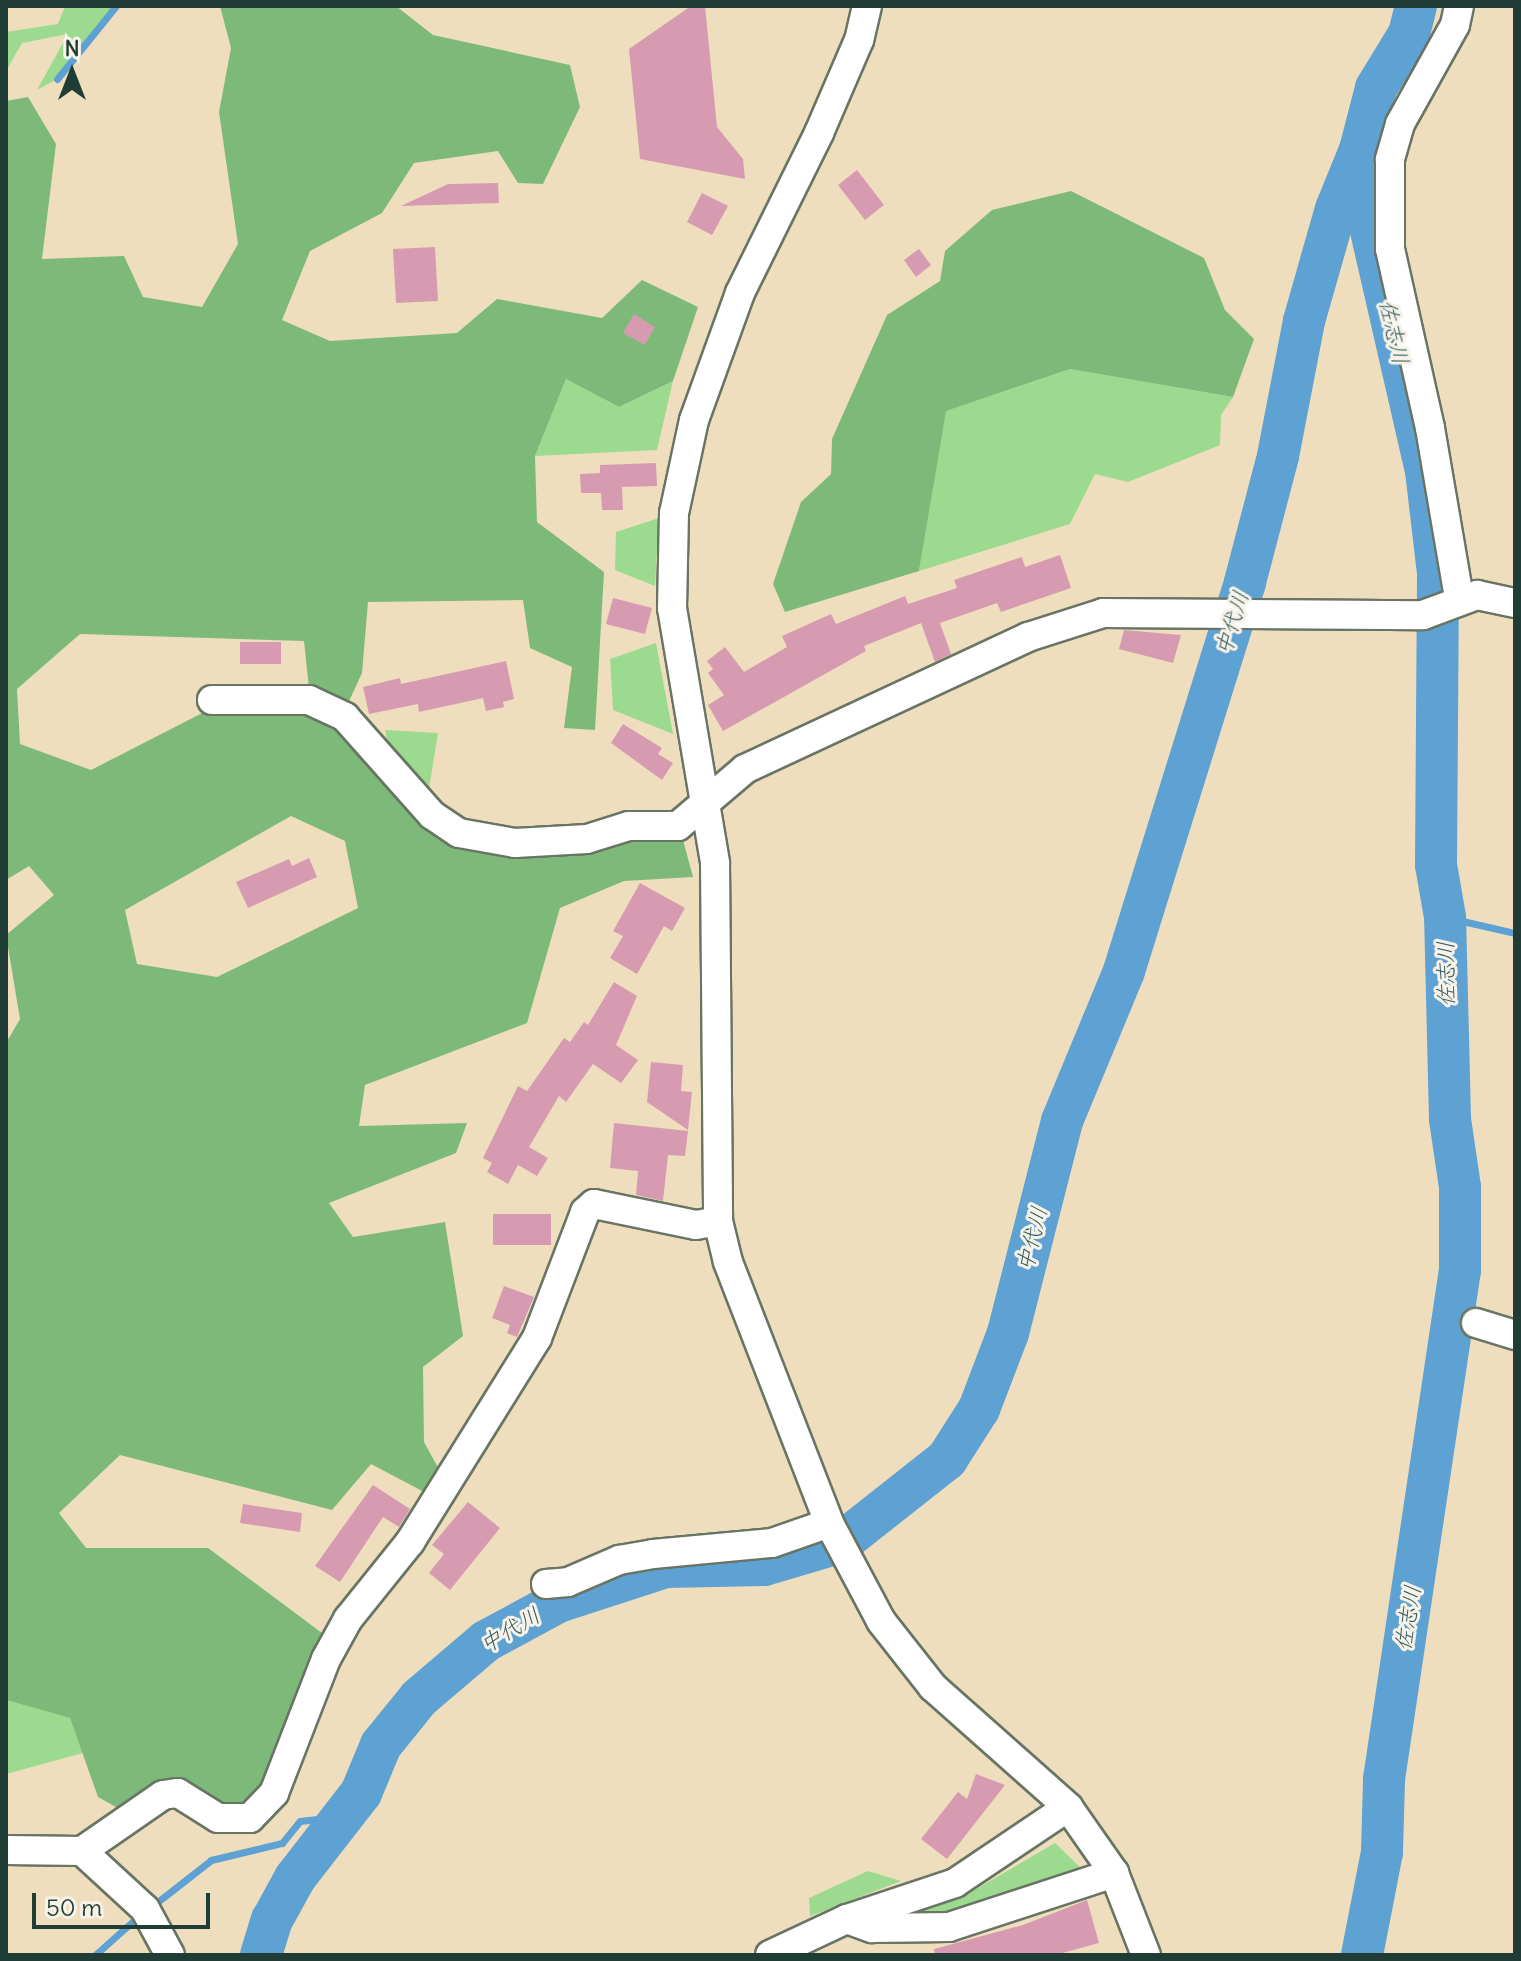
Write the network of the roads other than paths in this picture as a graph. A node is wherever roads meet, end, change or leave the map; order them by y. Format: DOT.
graph roads {
  1 [pos="867,6"];
  2 [pos="1459,6"];
  3 [pos="1459,598"];
  4 [pos="1515,603"];
  5 [pos="212,700"];
  6 [pos="707,801"];
  7 [pos="718,1221"];
  8 [pos="1476,1323"];
  9 [pos="1515,1335"];
  10 [pos="829,1523"];
  11 [pos="546,1584"];
  12 [pos="1068,1807"];
  13 [pos="6,1850"];
  14 [pos="82,1851"];
  15 [pos="1114,1873"];
  16 [pos="847,1919"];
  17 [pos="170,1955"];
  18 [pos="770,1955"];
  19 [pos="1146,1955"];
  1 -- 6 [label="street"];
  2 -- 3 [label="street"];
  3 -- 4 [label="street"];
  3 -- 6 [label="street"];
  5 -- 6 [label="street"];
  6 -- 7 [label="street"];
  7 -- 10 [label="street"];
  7 -- 14 [label="street"];
  8 -- 9 [label="street"];
  10 -- 11 [label="street"];
  10 -- 12 [label="street"];
  12 -- 15 [label="street"];
  12 -- 16 [label="street"];
  13 -- 14 [label="street"];
  14 -- 17 [label="street"];
  15 -- 16 [label="street"];
  15 -- 19 [label="street"];
  16 -- 18 [label="street"];
}
